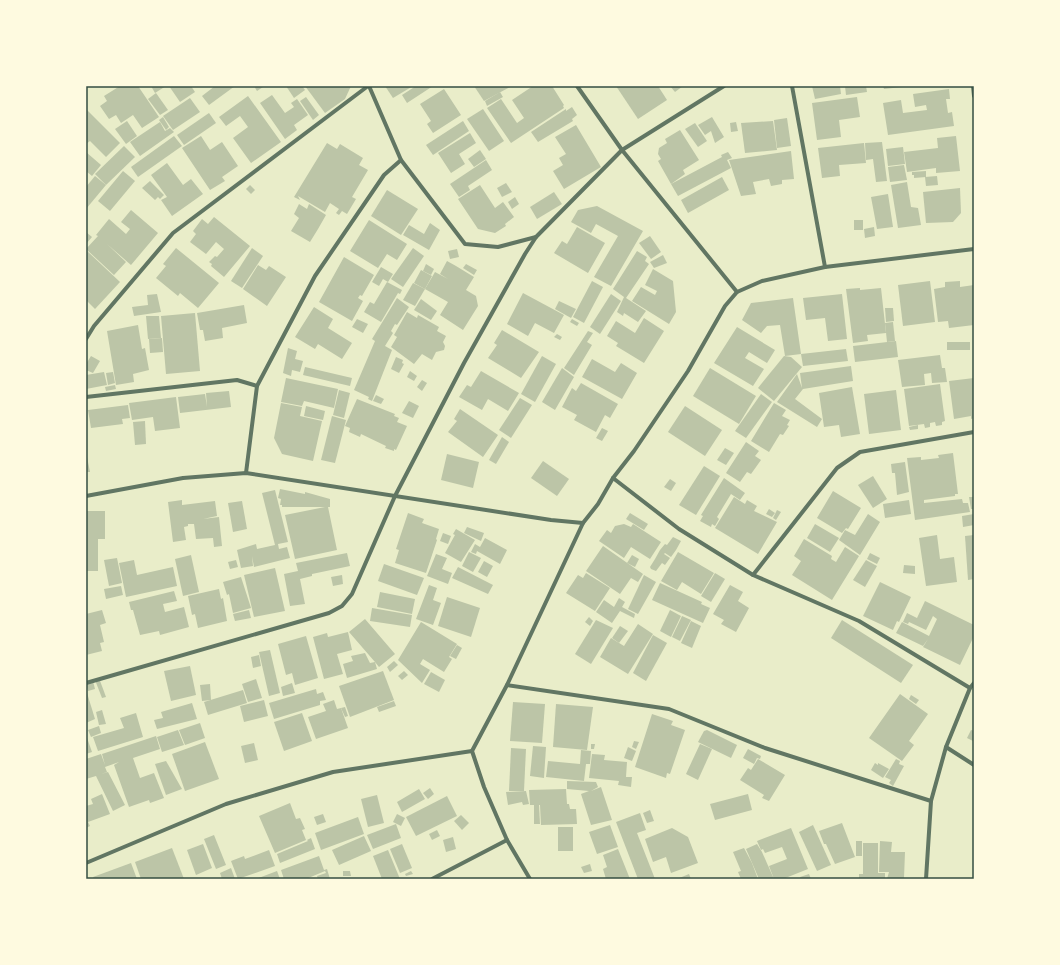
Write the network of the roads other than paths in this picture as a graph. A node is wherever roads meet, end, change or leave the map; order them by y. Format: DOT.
graph roads {
  1 [pos="369,86"];
  2 [pos="577,86"];
  3 [pos="724,86"];
  4 [pos="792,86"];
  5 [pos="972,86"];
  6 [pos="974,96"];
  7 [pos="622,150"];
  8 [pos="401,160"];
  9 [pos="536,237"];
  10 [pos="974,249"];
  11 [pos="826,267"];
  12 [pos="737,292"];
  13 [pos="86,339"];
  14 [pos="257,386"];
  15 [pos="86,397"];
  16 [pos="974,432"];
  17 [pos="246,473"];
  18 [pos="613,478"];
  19 [pos="86,496"];
  20 [pos="395,496"];
  21 [pos="583,523"];
  22 [pos="753,575"];
  23 [pos="86,683"];
  24 [pos="974,683"];
  25 [pos="507,685"];
  26 [pos="970,688"];
  27 [pos="946,747"];
  28 [pos="472,751"];
  29 [pos="974,764"];
  30 [pos="932,801"];
  31 [pos="507,840"];
  32 [pos="86,863"];
  33 [pos="432,879"];
  34 [pos="530,879"];
  35 [pos="926,879"];
  1 -- 8 [label="street"];
  1 -- 13 [label="street"];
  2 -- 7 [label="street"];
  3 -- 7 [label="street"];
  4 -- 11 [label="street"];
  5 -- 6 [label="street"];
  7 -- 9 [label="street"];
  7 -- 12 [label="street"];
  8 -- 9 [label="street"];
  8 -- 14 [label="street"];
  9 -- 20 [label="street"];
  10 -- 11 [label="street"];
  11 -- 12 [label="street"];
  12 -- 18 [label="street"];
  14 -- 15 [label="street"];
  14 -- 17 [label="street"];
  16 -- 22 [label="street"];
  17 -- 19 [label="street"];
  17 -- 20 [label="street"];
  18 -- 21 [label="street"];
  18 -- 22 [label="street"];
  20 -- 21 [label="street"];
  20 -- 23 [label="street"];
  21 -- 25 [label="street"];
  22 -- 26 [label="street"];
  24 -- 26 [label="street"];
  25 -- 28 [label="street"];
  25 -- 30 [label="street"];
  26 -- 27 [label="street"];
  27 -- 29 [label="street"];
  27 -- 30 [label="street"];
  28 -- 31 [label="street"];
  28 -- 32 [label="street"];
  30 -- 35 [label="street"];
  31 -- 33 [label="street"];
  31 -- 34 [label="street"];
}
